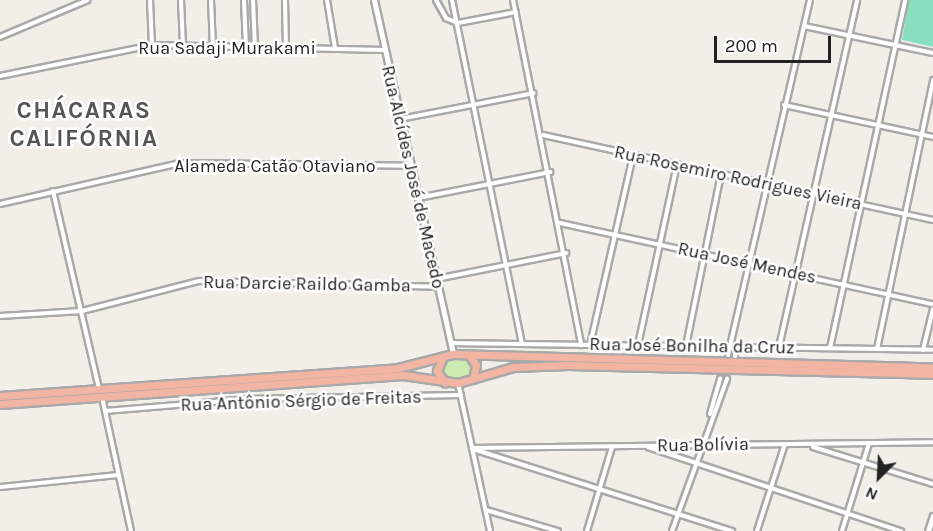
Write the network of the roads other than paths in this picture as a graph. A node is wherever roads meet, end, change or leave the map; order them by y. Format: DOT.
graph roads {
  1 [pos="88,0"];
  2 [pos="150,0"];
  3 [pos="181,0"];
  4 [pos="211,0"];
  5 [pos="244,0"];
  6 [pos="253,0"];
  7 [pos="285,0"];
  8 [pos="327,0"];
  9 [pos="374,0"];
  10 [pos="436,0"];
  11 [pos="452,0"];
  12 [pos="513,0"];
  13 [pos="810,0"];
  14 [pos="857,0"];
  15 [pos="905,0"];
  16 [pos="516,12"];
  17 [pos="458,24"];
  18 [pos="804,26"];
  19 [pos="850,36"];
  20 [pos="0,37"];
  21 [pos="152,45"];
  22 [pos="895,45"];
  23 [pos="183,46"];
  24 [pos="213,47"];
  25 [pos="246,47"];
  26 [pos="255,47"];
  27 [pos="286,48"];
  28 [pos="335,48"];
  29 [pos="385,50"];
  30 [pos="933,53"];
  31 [pos="0,76"];
  32 [pos="933,80"];
  33 [pos="534,93"];
  34 [pos="474,104"];
  35 [pos="784,105"];
  36 [pos="832,116"];
  37 [pos="400,119"];
  38 [pos="878,126"];
  39 [pos="543,135"];
  40 [pos="921,135"];
  41 [pos="933,137"];
  42 [pos="633,155"];
  43 [pos="677,164"];
  44 [pos="411,166"];
  45 [pos="550,172"];
  46 [pos="721,174"];
  47 [pos="490,184"];
  48 [pos="770,185"];
  49 [pos="53,191"];
  50 [pos="812,194"];
  51 [pos="418,198"];
  52 [pos="0,204"];
  53 [pos="858,204"];
  54 [pos="904,214"];
  55 [pos="933,220"];
  56 [pos="560,223"];
  57 [pos="616,235"];
  58 [pos="659,244"];
  59 [pos="566,253"];
  60 [pos="704,254"];
  61 [pos="507,264"];
  62 [pos="750,264"];
  63 [pos="795,273"];
  64 [pos="436,279"];
  65 [pos="841,284"];
  66 [pos="438,287"];
  67 [pos="886,294"];
  68 [pos="933,304"];
  69 [pos="933,309"];
  70 [pos="82,311"];
  71 [pos="0,316"];
  72 [pos="735,339"];
  73 [pos="451,343"];
  74 [pos="522,344"];
  75 [pos="581,345"];
  76 [pos="590,345"];
  77 [pos="638,345"];
  78 [pos="686,346"];
  79 [pos="731,347"];
  80 [pos="736,347"];
  81 [pos="779,347"];
  82 [pos="830,348"];
  83 [pos="877,349"];
  84 [pos="923,350"];
  85 [pos="933,350"];
  86 [pos="453,354"];
  87 [pos="469,355"];
  88 [pos="728,355"];
  89 [pos="735,356"];
  90 [pos="442,359"];
  91 [pos="933,367"];
  92 [pos="933,374"];
  93 [pos="720,378"];
  94 [pos="472,379"];
  95 [pos="727,379"];
  96 [pos="445,383"];
  97 [pos="458,383"];
  98 [pos="100,389"];
  99 [pos="461,395"];
  100 [pos="0,396"];
  101 [pos="0,404"];
  102 [pos="105,411"];
  103 [pos="710,415"];
  104 [pos="933,442"];
  105 [pos="869,443"];
  106 [pos="785,444"];
  107 [pos="808,445"];
  108 [pos="645,446"];
  109 [pos="699,446"];
  110 [pos="612,447"];
  111 [pos="473,449"];
  112 [pos="864,461"];
  113 [pos="694,464"];
  114 [pos="118,475"];
  115 [pos="933,484"];
  116 [pos="0,487"];
  117 [pos="771,488"];
  118 [pos="600,490"];
  119 [pos="486,510"];
  120 [pos="847,513"];
  121 [pos="677,514"];
  122 [pos="933,516"];
  123 [pos="131,531"];
  124 [pos="490,531"];
  125 [pos="558,531"];
  126 [pos="587,531"];
  127 [pos="672,531"];
  128 [pos="732,531"];
  129 [pos="757,531"];
  130 [pos="842,531"];
  131 [pos="901,531"];
  132 [pos="928,531"];
  1 -- 20 [label="street"];
  2 -- 21 [label="street"];
  3 -- 23 [label="street"];
  4 -- 24 [label="street"];
  5 -- 25 [label="street"];
  6 -- 26 [label="street"];
  7 -- 27 [label="street"];
  8 -- 28 [label="street"];
  9 -- 29 [label="street, Rua Alcídes José de Macedo"];
  10 -- 17 [label="street"];
  11 -- 17 [label="street"];
  12 -- 16 [label="street"];
  13 -- 18 [label="street"];
  14 -- 19 [label="street"];
  15 -- 22 [label="street"];
  16 -- 17 [label="street"];
  16 -- 33 [label="street"];
  17 -- 34 [label="street"];
  18 -- 19 [label="street"];
  18 -- 35 [label="street"];
  19 -- 22 [label="street"];
  19 -- 36 [label="street"];
  21 -- 23 [label="street, Rua Sadaji Murakami"];
  21 -- 31 [label="street, Rua Sadaji Murakami"];
  22 -- 30 [label="street"];
  22 -- 38 [label="street"];
  23 -- 24 [label="street, Rua Sadaji Murakami"];
  24 -- 25 [label="street, Rua Sadaji Murakami"];
  25 -- 26 [label="street, Rua Sadaji Murakami"];
  26 -- 27 [label="street, Rua Sadaji Murakami"];
  27 -- 28 [label="street, Rua Sadaji Murakami"];
  28 -- 29 [label="street, Rua Sadaji Murakami"];
  29 -- 37 [label="street, Rua Alcídes José de Macedo"];
  32 -- 40 [label="street"];
  33 -- 34 [label="street"];
  33 -- 39 [label="street"];
  34 -- 37 [label="street"];
  34 -- 47 [label="street"];
  35 -- 36 [label="street"];
  35 -- 48 [label="street"];
  36 -- 38 [label="street"];
  36 -- 50 [label="street"];
  37 -- 44 [label="street, Rua Alcídes José de Macedo"];
  38 -- 40 [label="street"];
  38 -- 53 [label="street"];
  39 -- 42 [label="street, Rua Rosemiro Rodrigues Vieira"];
  39 -- 45 [label="street"];
  40 -- 41 [label="street"];
  40 -- 54 [label="street"];
  42 -- 43 [label="street, Rua Rosemiro Rodrigues Vieira"];
  42 -- 57 [label="street"];
  43 -- 46 [label="street, Rua Rosemiro Rodrigues Vieira"];
  43 -- 58 [label="street"];
  44 -- 49 [label="street, Alameda Catão Otaviano"];
  44 -- 51 [label="street, Rua Alcídes José de Macedo"];
  45 -- 47 [label="street"];
  45 -- 56 [label="street"];
  46 -- 48 [label="street, Rua Rosemiro Rodrigues Vieira"];
  46 -- 60 [label="street"];
  47 -- 51 [label="street"];
  47 -- 61 [label="street"];
  48 -- 50 [label="street, Rua Rosemiro Rodrigues Vieira"];
  48 -- 62 [label="street"];
  49 -- 52 [label="street, Alameda Catão Otaviano"];
  49 -- 70 [label="street"];
  50 -- 53 [label="street, Rua Rosemiro Rodrigues Vieira"];
  50 -- 63 [label="street"];
  51 -- 64 [label="street, Rua Alcídes José de Macedo"];
  53 -- 54 [label="street, Rua Rosemiro Rodrigues Vieira"];
  53 -- 65 [label="street"];
  54 -- 55 [label="street, Rua Rosemiro Rodrigues Vieira"];
  54 -- 67 [label="street"];
  56 -- 57 [label="street, Rua José Mendes"];
  56 -- 59 [label="street"];
  57 -- 58 [label="street, Rua José Mendes"];
  57 -- 76 [label="street"];
  58 -- 60 [label="street, Rua José Mendes"];
  58 -- 77 [label="street"];
  59 -- 61 [label="street"];
  59 -- 75 [label="street"];
  60 -- 62 [label="street, Rua José Mendes"];
  60 -- 78 [label="street"];
  61 -- 64 [label="street"];
  61 -- 74 [label="street"];
  62 -- 63 [label="street, Rua José Mendes"];
  62 -- 72 [label="street"];
  63 -- 65 [label="street, Rua José Mendes"];
  63 -- 81 [label="street"];
  64 -- 66 [label="street, Rua Alcídes José de Macedo"];
  65 -- 67 [label="street, Rua José Mendes"];
  65 -- 82 [label="street"];
  66 -- 70 [label="street, Rua Darcie Raildo Gamba"];
  66 -- 73 [label="street, Rua Alcídes José de Macedo"];
  67 -- 68 [label="street, Rua José Mendes"];
  67 -- 83 [label="street"];
  69 -- 84 [label="street"];
  70 -- 71 [label="street, Rua Darcie Raildo Gamba"];
  70 -- 98 [label="street"];
  72 -- 79 [label="street"];
  72 -- 80 [label="street"];
  73 -- 74 [label="street, Rua José Bonilha da Cruz"];
  73 -- 86 [label="street, Rua Alcídes José de Macedo"];
  74 -- 75 [label="street, Rua José Bonilha da Cruz"];
  75 -- 76 [label="street, Rua José Bonilha da Cruz"];
  76 -- 77 [label="street, Rua José Bonilha da Cruz"];
  77 -- 78 [label="street, Rua José Bonilha da Cruz"];
  78 -- 79 [label="street, Rua José Bonilha da Cruz"];
  79 -- 80 [label="street, Rua José Bonilha da Cruz"];
  79 -- 88 [label="street"];
  80 -- 81 [label="street, Rua José Bonilha da Cruz"];
  80 -- 89 [label="street"];
  81 -- 82 [label="street, Rua José Bonilha da Cruz"];
  82 -- 83 [label="street, Rua José Bonilha da Cruz"];
  83 -- 84 [label="street, Rua José Bonilha da Cruz"];
  84 -- 85 [label="street, Rua José Bonilha da Cruz"];
  86 -- 87 [label="highway"];
  86 -- 90 [label="highway"];
  87 -- 91 [label="highway"];
  87 -- 94 [label="highway"];
  90 -- 96 [label="highway"];
  90 -- 98 [label="highway"];
  92 -- 94 [label="highway"];
  93 -- 103 [label="street"];
  94 -- 97 [label="highway"];
  95 -- 103 [label="street"];
  96 -- 97 [label="highway"];
  96 -- 98 [label="highway"];
  97 -- 99 [label="street"];
  98 -- 100 [label="highway"];
  98 -- 101 [label="highway"];
  98 -- 102 [label="street"];
  99 -- 102 [label="street, Rua Antônio Sérgio de Freitas"];
  99 -- 111 [label="street"];
  102 -- 114 [label="street"];
  103 -- 109 [label="street"];
  104 -- 105 [label="street, Rua Bolívia"];
  105 -- 107 [label="street, Rua Bolívia"];
  105 -- 112 [label="street"];
  106 -- 107 [label="street, Rua Bolívia"];
  106 -- 109 [label="street, Rua Bolívia"];
  106 -- 117 [label="street"];
  107 -- 112 [label="street"];
  108 -- 109 [label="street, Rua Bolívia"];
  108 -- 110 [label="street, Rua Bolívia"];
  108 -- 113 [label="street"];
  109 -- 113 [label="street"];
  110 -- 111 [label="street, Rua Bolívia"];
  110 -- 118 [label="street"];
  111 -- 118 [label="street"];
  111 -- 119 [label="street"];
  112 -- 115 [label="street"];
  112 -- 120 [label="street"];
  113 -- 117 [label="street"];
  113 -- 121 [label="street"];
  114 -- 116 [label="street"];
  114 -- 123 [label="street"];
  117 -- 120 [label="street"];
  117 -- 129 [label="street"];
  118 -- 121 [label="street"];
  118 -- 126 [label="street"];
  119 -- 124 [label="street"];
  119 -- 125 [label="street"];
  120 -- 130 [label="street"];
  120 -- 131 [label="street"];
  121 -- 127 [label="street"];
  121 -- 128 [label="street"];
  122 -- 132 [label="street"];
}
